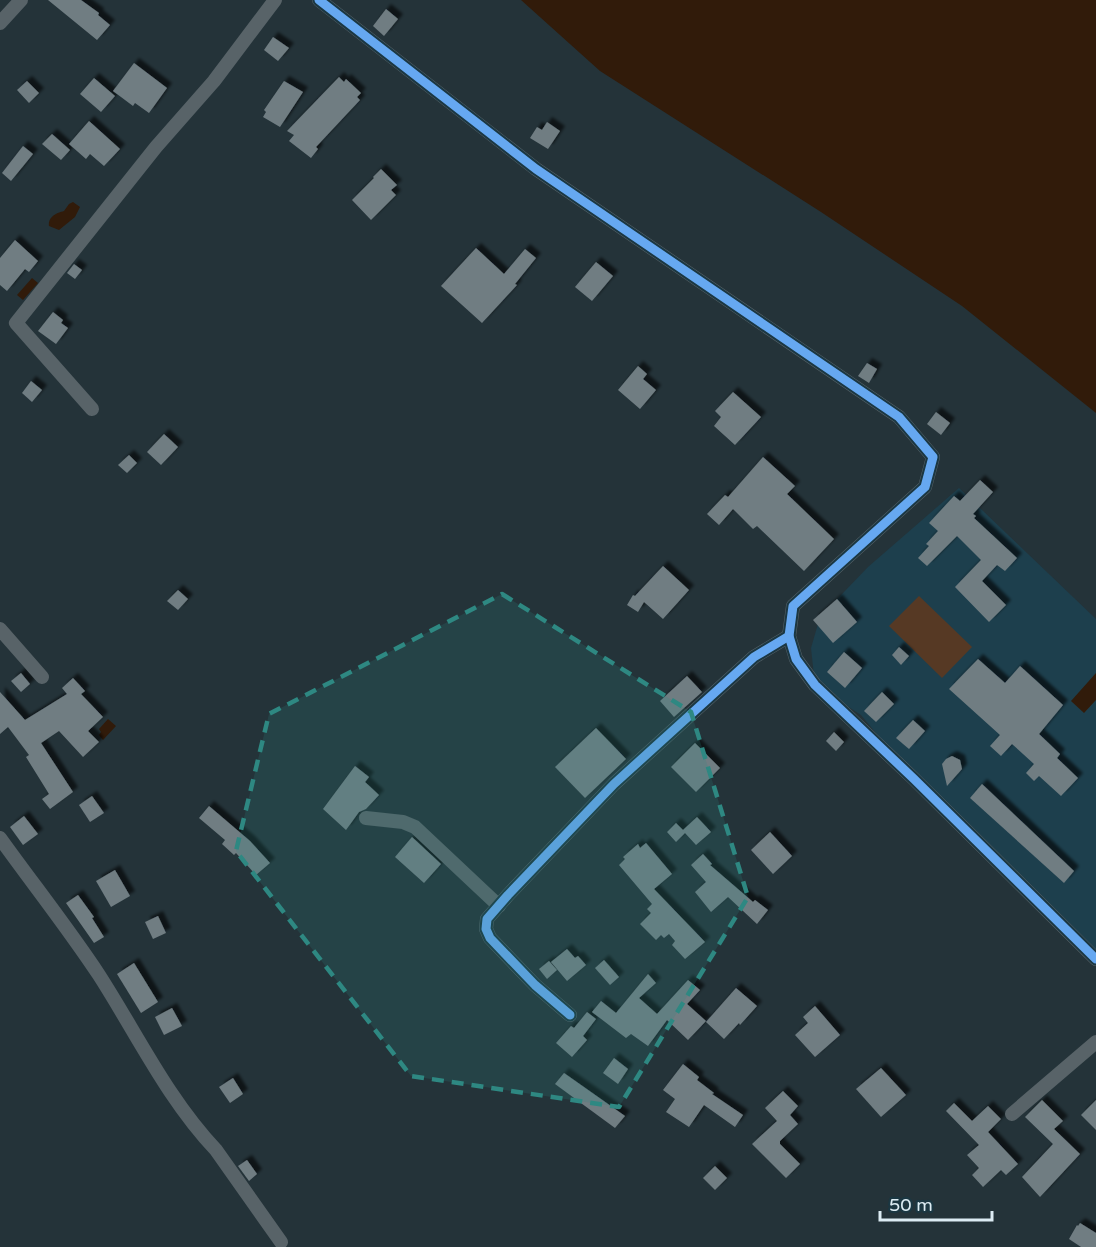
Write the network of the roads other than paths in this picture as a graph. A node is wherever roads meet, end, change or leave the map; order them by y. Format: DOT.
graph roads {
  1 [pos="21,0"];
  2 [pos="275,0"];
  3 [pos="319,0"];
  4 [pos="0,23"];
  5 [pos="92,409"];
  6 [pos="0,629"];
  7 [pos="789,636"];
  8 [pos="42,677"];
  9 [pos="366,818"];
  10 [pos="0,838"];
  11 [pos="499,906"];
  12 [pos="1096,959"];
  13 [pos="570,1015"];
  14 [pos="1096,1042"];
  15 [pos="1012,1114"];
  16 [pos="281,1242"];
  1 -- 4 [label="street"];
  2 -- 5 [label="street"];
  3 -- 7 [label="street"];
  6 -- 8 [label="street"];
  7 -- 11 [label="street"];
  7 -- 12 [label="street"];
  9 -- 11 [label="street"];
  10 -- 16 [label="street"];
  11 -- 13 [label="street"];
  14 -- 15 [label="street"];
}
